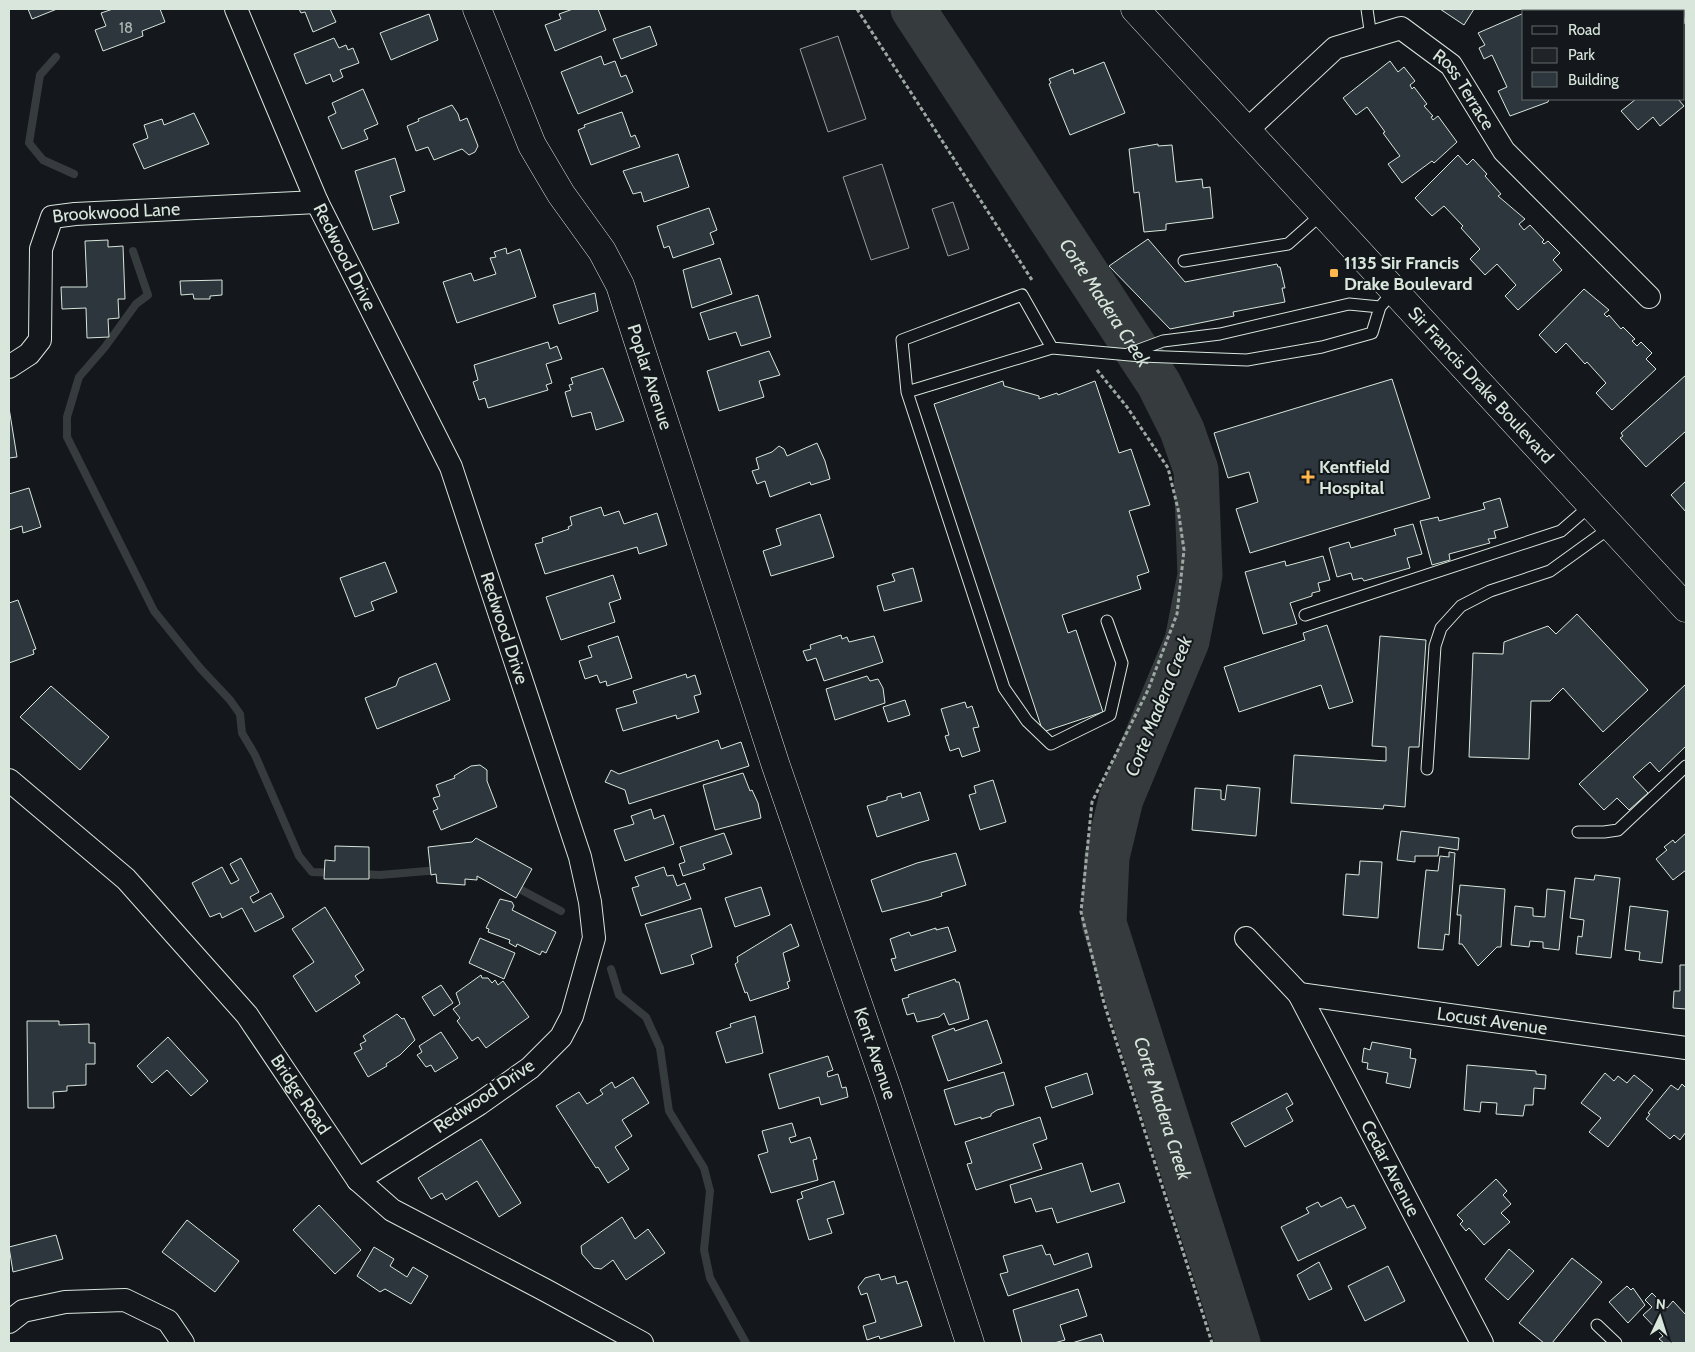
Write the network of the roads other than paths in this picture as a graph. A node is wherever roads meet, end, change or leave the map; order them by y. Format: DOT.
graph roads {
  1 [pos="236,9"];
  2 [pos="477,9"];
  3 [pos="1135,9"];
  4 [pos="1367,9"];
  5 [pos="1371,37"];
  6 [pos="1246,131"];
  7 [pos="317,202"];
  8 [pos="1323,213"];
  9 [pos="1184,261"];
  10 [pos="1649,297"];
  11 [pos="1387,298"];
  12 [pos="1052,348"];
  13 [pos="1124,355"];
  14 [pos="9,367"];
  15 [pos="907,392"];
  16 [pos="1591,505"];
  17 [pos="1611,527"];
  18 [pos="1685,604"];
  19 [pos="1305,615"];
  20 [pos="1107,621"];
  21 [pos="776,766"];
  22 [pos="1686,766"];
  23 [pos="1427,769"];
  24 [pos="9,780"];
  25 [pos="1578,832"];
  26 [pos="1246,938"];
  27 [pos="1299,994"];
  28 [pos="1686,1048"];
  29 [pos="358,1180"];
  30 [pos="9,1322"];
  31 [pos="1597,1325"];
  32 [pos="183,1343"];
  33 [pos="642,1343"];
  34 [pos="970,1343"];
  35 [pos="1482,1343"];
  36 [pos="1616,1343"];
  1 -- 7 [label="street, Redwood Drive"];
  2 -- 21 [label="street, Poplar Avenue"];
  3 -- 6 [label="street, Sir Francis Drake Boulevard"];
  4 -- 5 [label="lane"];
  5 -- 6 [label="street, Ross Terrace"];
  5 -- 10 [label="street, Ross Terrace"];
  6 -- 8 [label="street, Sir Francis Drake Boulevard"];
  7 -- 14 [label="street, Brookwood Lane"];
  7 -- 29 [label="street, Redwood Drive"];
  8 -- 9 [label="lane"];
  8 -- 11 [label="street, Sir Francis Drake Boulevard"];
  11 -- 13 [label="lane"];
  11 -- 13 [label="lane"];
  11 -- 16 [label="street, Sir Francis Drake Boulevard"];
  12 -- 13 [label="lane"];
  12 -- 15 [label="lane"];
  12 -- 15 [label="lane"];
  15 -- 20 [label="lane"];
  16 -- 17 [label="street, Sir Francis Drake Boulevard"];
  16 -- 19 [label="lane"];
  17 -- 18 [label="street, Sir Francis Drake Boulevard"];
  17 -- 23 [label="lane"];
  21 -- 34 [label="street, Kent Avenue"];
  22 -- 25 [label="lane"];
  24 -- 29 [label="street, Bridge Road"];
  26 -- 27 [label="street, Cedar Avenue"];
  27 -- 28 [label="street, Locust Avenue"];
  27 -- 35 [label="street, Cedar Avenue"];
  29 -- 33 [label="street, Bridge Road"];
  30 -- 32 [label="street"];
  31 -- 36 [label="lane"];
}
